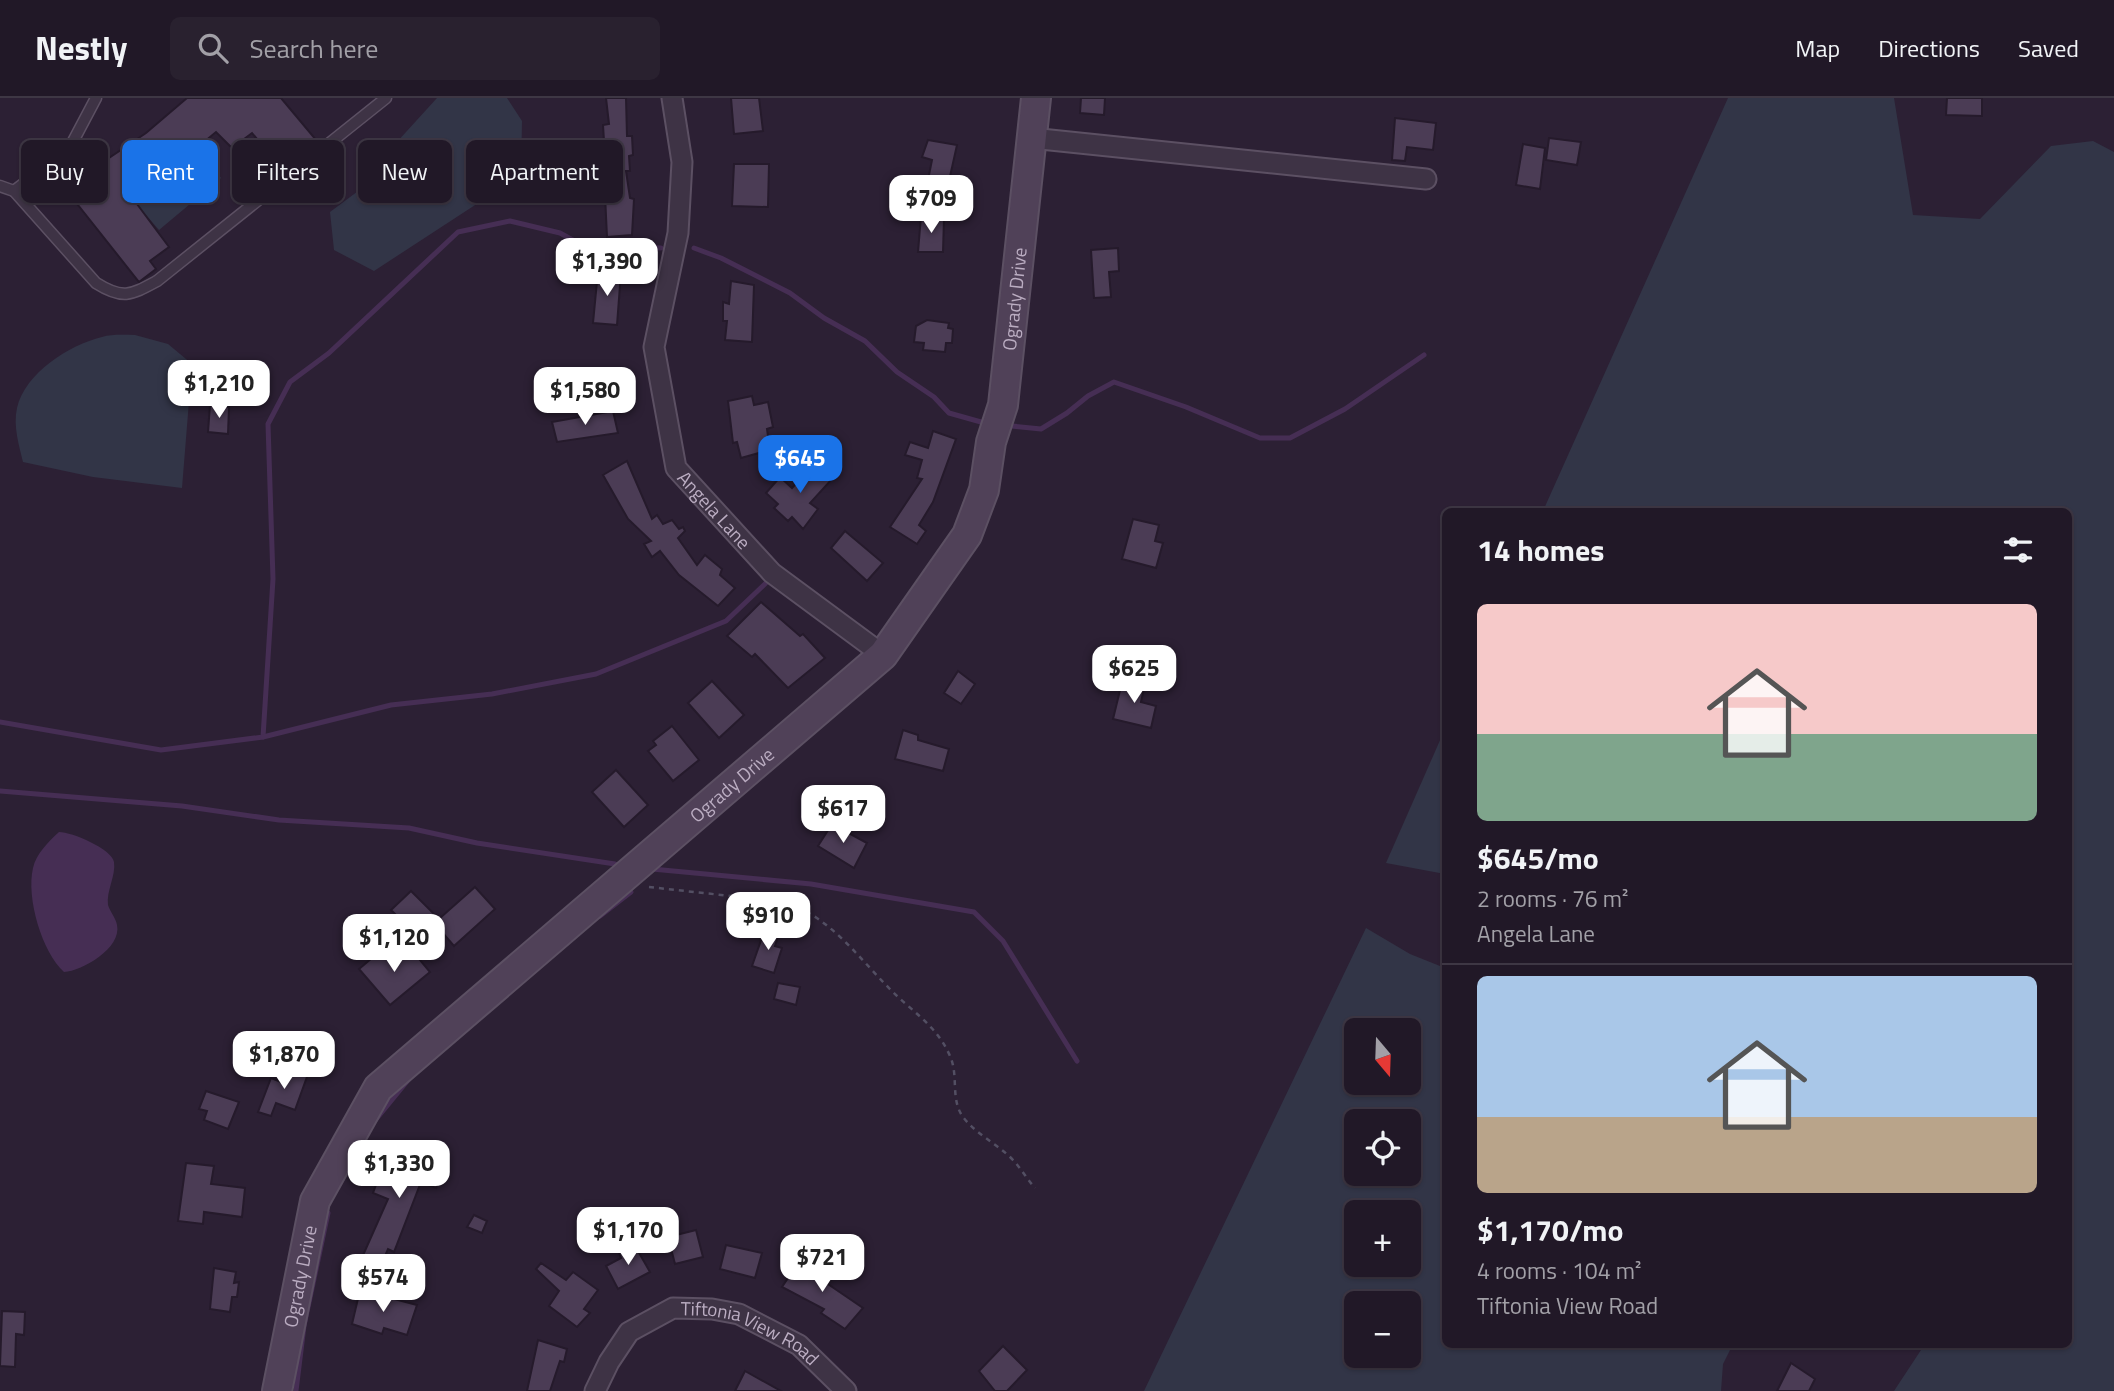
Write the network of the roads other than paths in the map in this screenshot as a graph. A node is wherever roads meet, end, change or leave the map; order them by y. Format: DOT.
graph roads {
  1 [pos="96,98"];
  2 [pos="386,98"];
  3 [pos="672,98"];
  4 [pos="1036,98"];
  5 [pos="1031,138"];
  6 [pos="1426,179"];
  7 [pos="0,186"];
  8 [pos="14,191"];
  9 [pos="883,655"];
  10 [pos="277,1391"];
  11 [pos="595,1391"];
  12 [pos="846,1391"];
  1 -- 8 [label="lane"];
  2 -- 8 [label="lane"];
  3 -- 9 [label="street, Angela Lane"];
  4 -- 5 [label="street, Ogrady Drive"];
  5 -- 6 [label="street"];
  5 -- 9 [label="street, Ogrady Drive"];
  7 -- 8 [label="lane"];
  9 -- 10 [label="street, Ogrady Drive"];
  11 -- 12 [label="street, Tiftonia View Road"];
}
